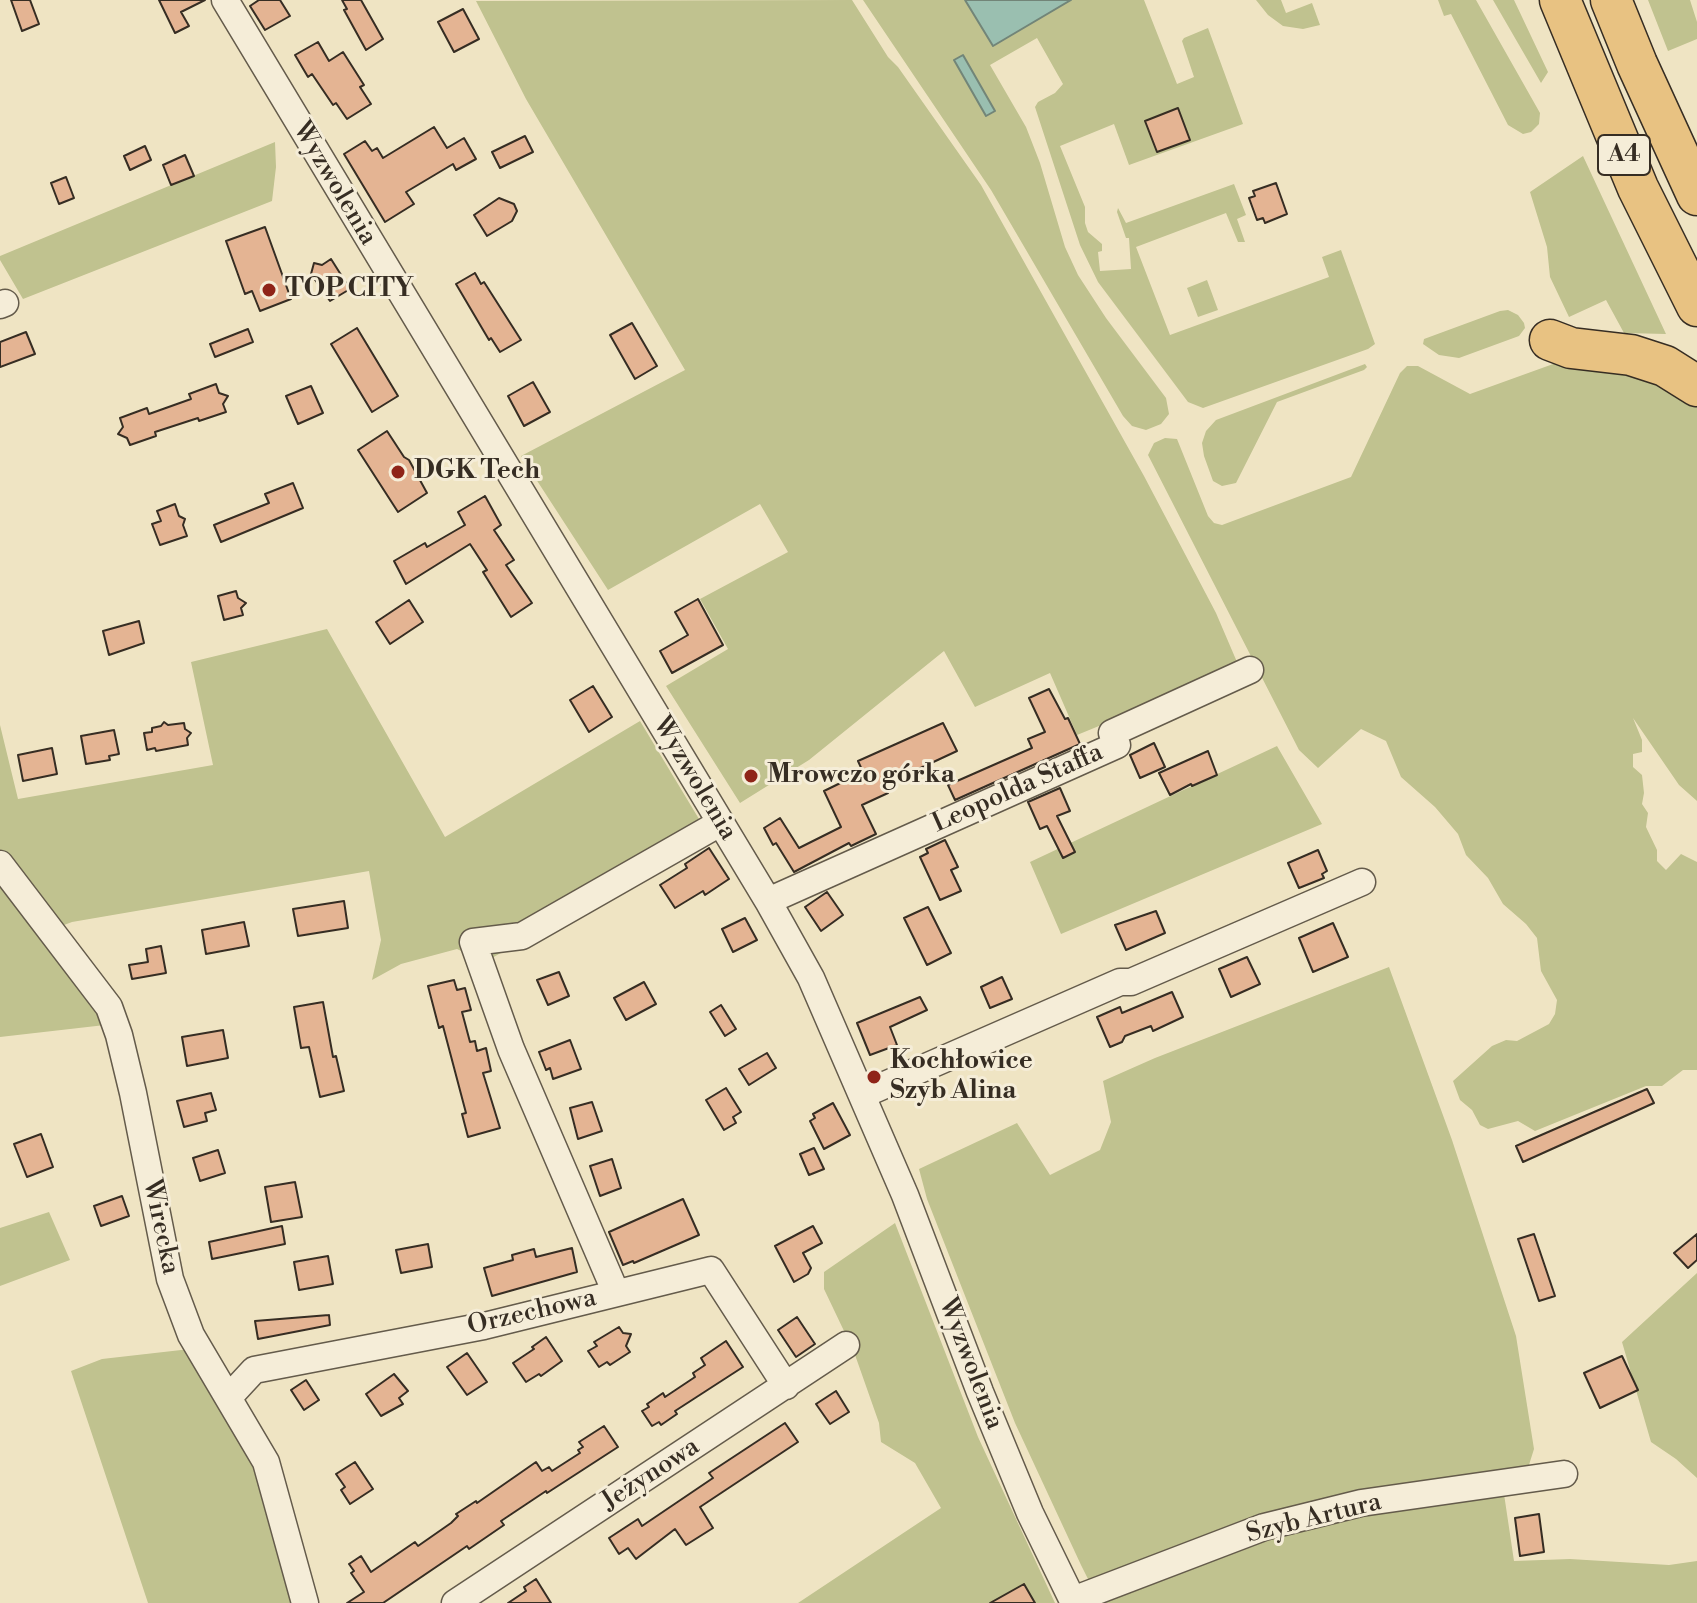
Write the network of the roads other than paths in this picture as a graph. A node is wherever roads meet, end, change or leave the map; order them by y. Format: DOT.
graph roads {
  1 [pos="225,0"];
  2 [pos="1560,0"];
  3 [pos="1611,0"];
  4 [pos="1697,195"];
  5 [pos="1697,306"];
  6 [pos="1550,340"];
  7 [pos="1697,386"];
  8 [pos="1250,670"];
  9 [pos="720,823"];
  10 [pos="0,864"];
  11 [pos="1362,882"];
  12 [pos="768,901"];
  13 [pos="862,1095"];
  14 [pos="616,1293"];
  15 [pos="846,1345"];
  16 [pos="786,1386"];
  17 [pos="229,1397"];
  18 [pos="1564,1474"];
  19 [pos="1074,1601"];
  20 [pos="305,1603"];
  21 [pos="455,1603"];
  1 -- 9 [label="street, Wyzwolenia"];
  2 -- 5 [label="highway, A4"];
  3 -- 4 [label="highway, A4"];
  6 -- 7 [label="highway"];
  8 -- 12 [label="street, Leopolda Staffa"];
  9 -- 12 [label="street, Wyzwolenia"];
  9 -- 14 [label="street"];
  10 -- 17 [label="street, Wirecka"];
  11 -- 13 [label="street"];
  12 -- 13 [label="street, Wyzwolenia"];
  13 -- 19 [label="street, Wyzwolenia"];
  14 -- 16 [label="street, Orzechowa"];
  14 -- 17 [label="street, Orzechowa"];
  15 -- 16 [label="street, Jeżynowa"];
  16 -- 21 [label="street, Jeżynowa"];
  17 -- 20 [label="street, Wirecka"];
  18 -- 19 [label="street, Szyb Artura"];
}
